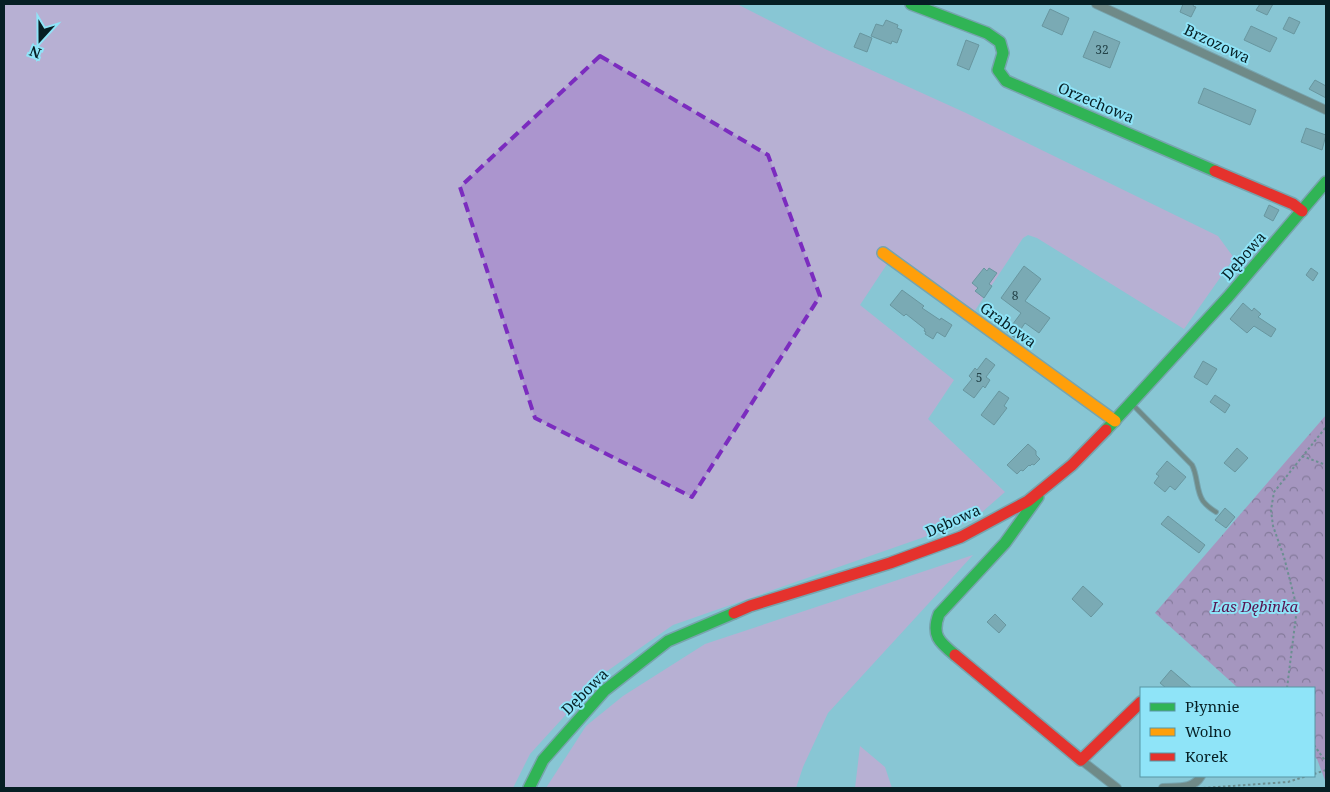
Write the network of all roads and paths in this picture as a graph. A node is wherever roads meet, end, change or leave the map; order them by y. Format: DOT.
graph roads {
  1 [pos="911,4"];
  2 [pos="1096,4"];
  3 [pos="1326,110"];
  4 [pos="1325,187"];
  5 [pos="1302,210"];
  6 [pos="883,253"];
  7 [pos="1131,403"];
  8 [pos="1115,422"];
  9 [pos="1326,428"];
  10 [pos="1302,456"];
  11 [pos="1326,465"];
  12 [pos="1045,487"];
  13 [pos="1216,512"];
  14 [pos="1287,687"];
  15 [pos="1140,703"];
  16 [pos="1315,746"];
  17 [pos="1081,760"];
  18 [pos="1326,762"];
  19 [pos="1200,777"];
  20 [pos="1304,777"];
  21 [pos="1191,786"];
  22 [pos="528,788"];
  23 [pos="1116,788"];
  24 [pos="1163,788"];
  1 -- 5 [label="street, Orzechowa"];
  2 -- 3 [label="street, Brzozowa"];
  4 -- 5 [label="street, Dębowa"];
  5 -- 7 [label="street, Dębowa"];
  6 -- 8 [label="street, Grabowa"];
  7 -- 8 [label="street, Dębowa"];
  7 -- 13 [label="lane"];
  8 -- 12 [label="street, Dębowa"];
  9 -- 10 [label="path"];
  10 -- 11 [label="path"];
  10 -- 14 [label="path"];
  12 -- 17 [label="street"];
  12 -- 22 [label="street, Dębowa"];
  15 -- 17 [label="street"];
  16 -- 18 [label="path"];
  17 -- 23 [label="street"];
  19 -- 21 [label="street"];
  20 -- 21 [label="path"];
  21 -- 24 [label="street"];
}
